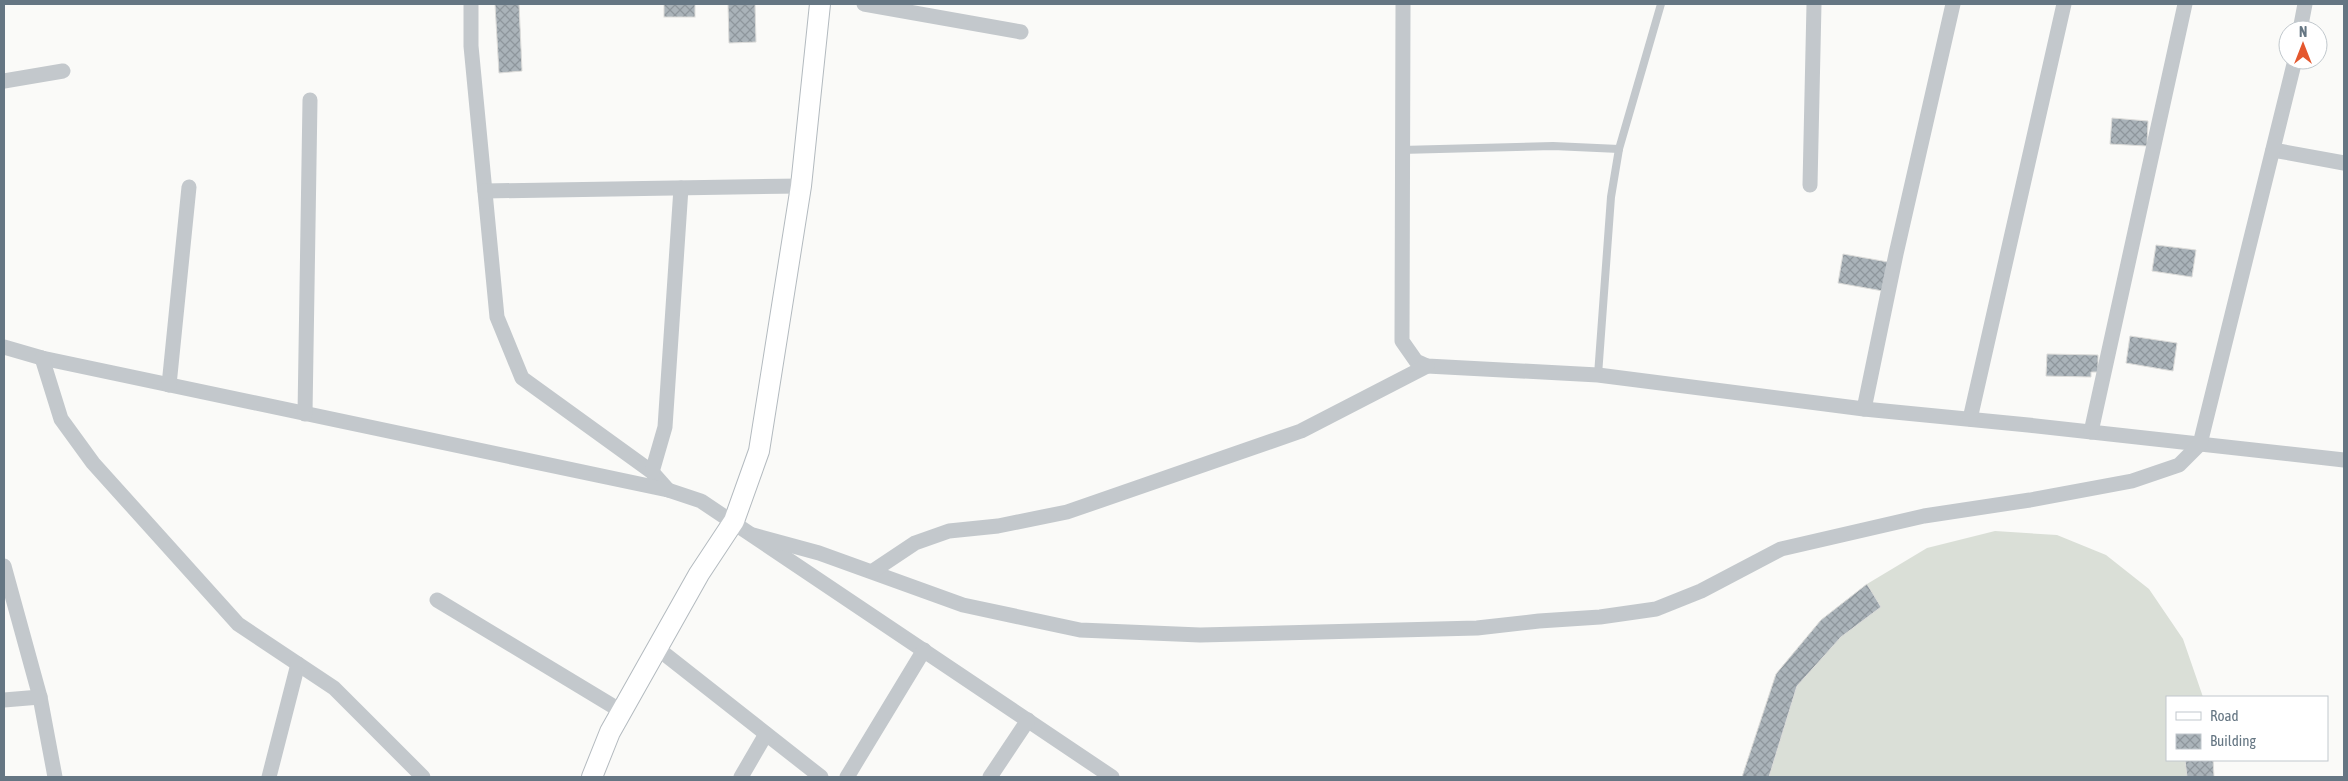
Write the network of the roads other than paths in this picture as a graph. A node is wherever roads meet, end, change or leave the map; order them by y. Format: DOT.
graph roads {
  1 [pos="471,4"];
  2 [pos="820,4"];
  3 [pos="864,4"];
  4 [pos="1403,4"];
  5 [pos="1661,4"];
  6 [pos="1814,4"];
  7 [pos="1953,4"];
  8 [pos="2064,4"];
  9 [pos="2185,4"];
  10 [pos="2305,4"];
  11 [pos="2302,20"];
  12 [pos="1021,32"];
  13 [pos="2293,70"];
  14 [pos="63,71"];
  15 [pos="4,81"];
  16 [pos="310,100"];
  17 [pos="1619,149"];
  18 [pos="1402,150"];
  19 [pos="2273,150"];
  20 [pos="2344,163"];
  21 [pos="1810,185"];
  22 [pos="801,186"];
  23 [pos="189,187"];
  24 [pos="681,188"];
  25 [pos="485,191"];
  26 [pos="4,347"];
  27 [pos="42,358"];
  28 [pos="1427,366"];
  29 [pos="1598,375"];
  30 [pos="169,385"];
  31 [pos="1864,409"];
  32 [pos="305,414"];
  33 [pos="1970,419"];
  34 [pos="2091,432"];
  35 [pos="2200,444"];
  36 [pos="2344,460"];
  37 [pos="652,472"];
  38 [pos="668,490"];
  39 [pos="734,521"];
  40 [pos="753,535"];
  41 [pos="4,566"];
  42 [pos="873,571"];
  43 [pos="437,600"];
  44 [pos="657,648"];
  45 [pos="924,650"];
  46 [pos="298,664"];
  47 [pos="40,697"];
  48 [pos="4,700"];
  49 [pos="622,711"];
  50 [pos="1028,720"];
  51 [pos="766,734"];
  52 [pos="55,777"];
  53 [pos="269,777"];
  54 [pos="424,777"];
  55 [pos="592,777"];
  56 [pos="741,777"];
  57 [pos="821,777"];
  58 [pos="847,777"];
  59 [pos="990,777"];
  60 [pos="1112,777"];
  1 -- 25 [label="street"];
  2 -- 22 [label="street"];
  3 -- 12 [label="street"];
  4 -- 18 [label="street"];
  5 -- 17 [label="lane"];
  6 -- 21 [label="street"];
  7 -- 31 [label="street"];
  8 -- 33 [label="street"];
  9 -- 34 [label="street"];
  10 -- 11 [label="street"];
  13 -- 19 [label="street"];
  14 -- 15 [label="street"];
  16 -- 32 [label="street"];
  17 -- 18 [label="lane"];
  17 -- 29 [label="lane"];
  18 -- 28 [label="street"];
  19 -- 20 [label="street"];
  19 -- 35 [label="street"];
  22 -- 24 [label="street"];
  22 -- 39 [label="street"];
  23 -- 30 [label="street"];
  24 -- 25 [label="street"];
  24 -- 37 [label="street"];
  25 -- 37 [label="street"];
  26 -- 27 [label="street"];
  27 -- 30 [label="street"];
  27 -- 46 [label="street"];
  28 -- 29 [label="street"];
  28 -- 42 [label="street"];
  29 -- 31 [label="street"];
  30 -- 32 [label="street"];
  31 -- 33 [label="street"];
  32 -- 38 [label="street"];
  33 -- 34 [label="street"];
  34 -- 35 [label="street"];
  35 -- 36 [label="street"];
  35 -- 42 [label="street"];
  37 -- 38 [label="street"];
  38 -- 39 [label="street"];
  39 -- 40 [label="street"];
  39 -- 44 [label="street"];
  40 -- 42 [label="street"];
  40 -- 45 [label="street"];
  41 -- 47 [label="street"];
  43 -- 49 [label="street"];
  44 -- 49 [label="street"];
  44 -- 51 [label="street"];
  45 -- 50 [label="street"];
  45 -- 58 [label="street"];
  46 -- 53 [label="street"];
  46 -- 54 [label="street"];
  47 -- 48 [label="street"];
  47 -- 52 [label="street"];
  49 -- 55 [label="street"];
  50 -- 59 [label="street"];
  50 -- 60 [label="street"];
  51 -- 56 [label="street"];
  51 -- 57 [label="street"];
}
